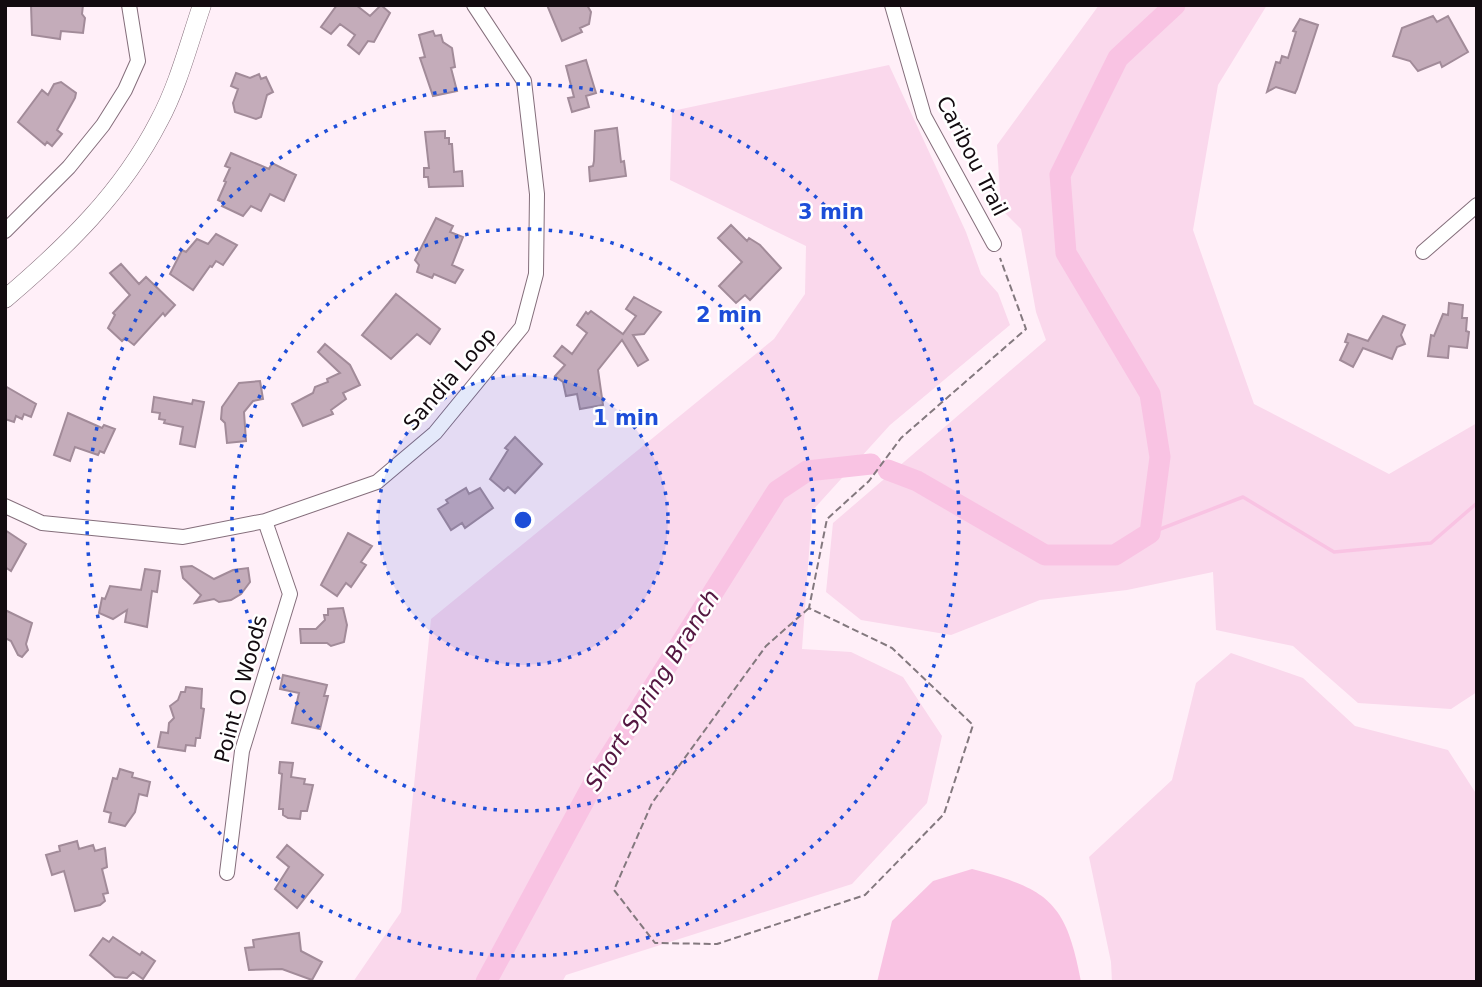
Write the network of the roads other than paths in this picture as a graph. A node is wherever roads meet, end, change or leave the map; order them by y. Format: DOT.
graph roads {
  1 [pos="129,5"];
  2 [pos="202,5"];
  3 [pos="474,5"];
  4 [pos="892,5"];
  5 [pos="1477,205"];
  6 [pos="5,231"];
  7 [pos="994,244"];
  8 [pos="1423,252"];
  9 [pos="5,299"];
  10 [pos="5,506"];
  11 [pos="265,521"];
  12 [pos="227,873"];
  1 -- 6 [label="street"];
  2 -- 9 [label="street"];
  3 -- 11 [label="street, Sandia Loop"];
  4 -- 7 [label="street, Caribou Trail"];
  5 -- 8 [label="street"];
  10 -- 11 [label="street, Sandia Loop"];
  11 -- 12 [label="street, Point O Woods"];
}
